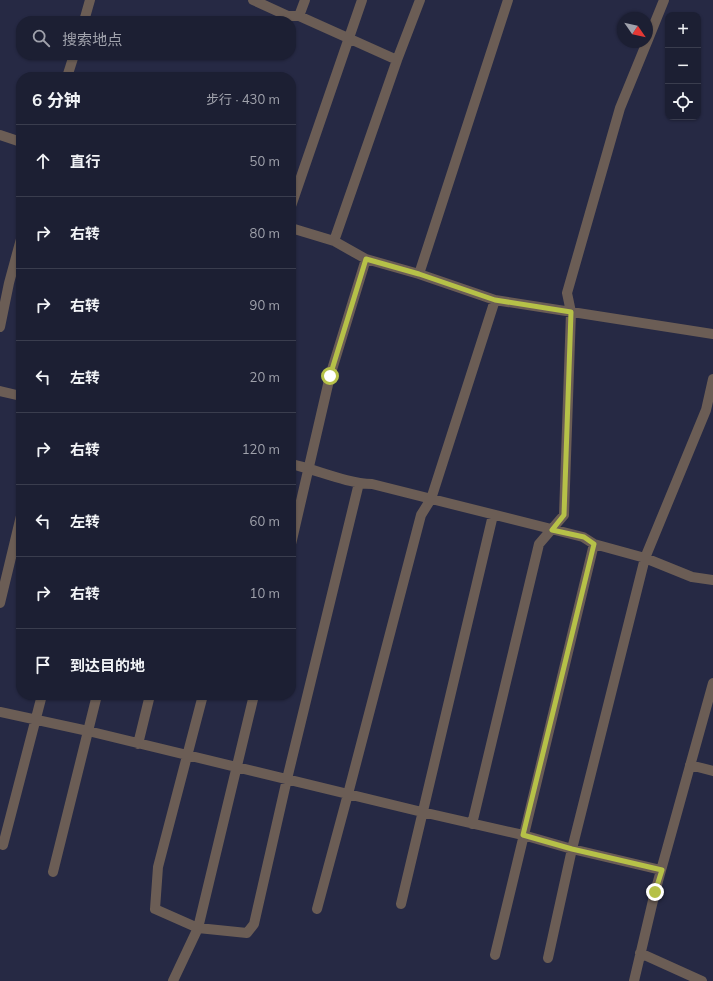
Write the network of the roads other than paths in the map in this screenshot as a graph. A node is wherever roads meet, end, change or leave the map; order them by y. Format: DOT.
graph roads {
  1 [pos="90,0"];
  2 [pos="253,0"];
  3 [pos="305,0"];
  4 [pos="362,0"];
  5 [pos="420,0"];
  6 [pos="508,0"];
  7 [pos="664,0"];
  8 [pos="85,16"];
  9 [pos="299,16"];
  10 [pos="653,27"];
  11 [pos="348,37"];
  12 [pos="645,48"];
  13 [pos="72,60"];
  14 [pos="396,60"];
  15 [pos="69,72"];
  16 [pos="0,135"];
  17 [pos="16,140"];
  18 [pos="296,191"];
  19 [pos="296,230"];
  20 [pos="334,241"];
  21 [pos="16,257"];
  22 [pos="366,259"];
  23 [pos="419,274"];
  24 [pos="495,300"];
  25 [pos="571,312"];
  26 [pos="0,327"];
  27 [pos="713,334"];
  28 [pos="713,379"];
  29 [pos="0,391"];
  30 [pos="16,395"];
  31 [pos="296,465"];
  32 [pos="310,468"];
  33 [pos="359,483"];
  34 [pos="431,499"];
  35 [pos="493,515"];
  36 [pos="296,524"];
  37 [pos="552,530"];
  38 [pos="16,537"];
  39 [pos="594,544"];
  40 [pos="645,558"];
  41 [pos="713,580"];
  42 [pos="0,603"];
  43 [pos="713,683"];
  44 [pos="41,700"];
  45 [pos="96,700"];
  46 [pos="149,700"];
  47 [pos="202,700"];
  48 [pos="253,700"];
  49 [pos="0,712"];
  50 [pos="36,719"];
  51 [pos="88,731"];
  52 [pos="138,744"];
  53 [pos="188,755"];
  54 [pos="690,765"];
  55 [pos="237,768"];
  56 [pos="713,771"];
  57 [pos="286,779"];
  58 [pos="348,794"];
  59 [pos="422,812"];
  60 [pos="472,824"];
  61 [pos="523,835"];
  62 [pos="3,845"];
  63 [pos="572,849"];
  64 [pos="662,870"];
  65 [pos="53,872"];
  66 [pos="401,904"];
  67 [pos="317,909"];
  68 [pos="198,928"];
  69 [pos="640,953"];
  70 [pos="495,955"];
  71 [pos="548,958"];
  72 [pos="172,981"];
  73 [pos="634,981"];
  74 [pos="702,981"];
  1 -- 8 [label="street"];
  2 -- 9 [label="street"];
  3 -- 9 [label="street"];
  4 -- 11 [label="street"];
  5 -- 14 [label="street"];
  6 -- 23 [label="street"];
  7 -- 10 [label="street"];
  9 -- 11 [label="street"];
  11 -- 14 [label="street"];
  11 -- 18 [label="street"];
  12 -- 25 [label="street"];
  13 -- 15 [label="street"];
  14 -- 20 [label="street"];
  16 -- 17 [label="street"];
  19 -- 20 [label="street"];
  20 -- 22 [label="street"];
  21 -- 26 [label="street"];
  22 -- 23 [label="street"];
  22 -- 32 [label="street"];
  23 -- 24 [label="street"];
  24 -- 25 [label="street"];
  24 -- 34 [label="street"];
  25 -- 27 [label="street"];
  25 -- 37 [label="street"];
  28 -- 40 [label="street"];
  29 -- 30 [label="street"];
  31 -- 32 [label="street"];
  32 -- 33 [label="street"];
  32 -- 36 [label="street"];
  33 -- 34 [label="street"];
  33 -- 57 [label="street"];
  34 -- 35 [label="street"];
  34 -- 58 [label="street"];
  35 -- 37 [label="street"];
  35 -- 59 [label="street"];
  37 -- 39 [label="street"];
  37 -- 60 [label="street"];
  38 -- 42 [label="street"];
  39 -- 40 [label="street"];
  39 -- 61 [label="street"];
  40 -- 41 [label="street"];
  40 -- 63 [label="street"];
  43 -- 54 [label="street"];
  44 -- 50 [label="street"];
  45 -- 51 [label="street"];
  46 -- 52 [label="street"];
  47 -- 53 [label="street"];
  48 -- 55 [label="street"];
  49 -- 50 [label="street"];
  50 -- 51 [label="street"];
  50 -- 62 [label="street"];
  51 -- 52 [label="street"];
  51 -- 65 [label="street"];
  52 -- 53 [label="street"];
  53 -- 55 [label="street"];
  53 -- 68 [label="street"];
  54 -- 56 [label="street"];
  54 -- 64 [label="street"];
  55 -- 57 [label="street"];
  55 -- 68 [label="street"];
  57 -- 58 [label="street"];
  57 -- 68 [label="street"];
  58 -- 59 [label="street"];
  58 -- 67 [label="street"];
  59 -- 60 [label="street"];
  59 -- 66 [label="street"];
  60 -- 61 [label="street"];
  61 -- 63 [label="street"];
  61 -- 70 [label="street"];
  63 -- 64 [label="street"];
  63 -- 71 [label="street"];
  64 -- 69 [label="street"];
  68 -- 72 [label="street"];
  69 -- 73 [label="street"];
  69 -- 74 [label="street"];
}
